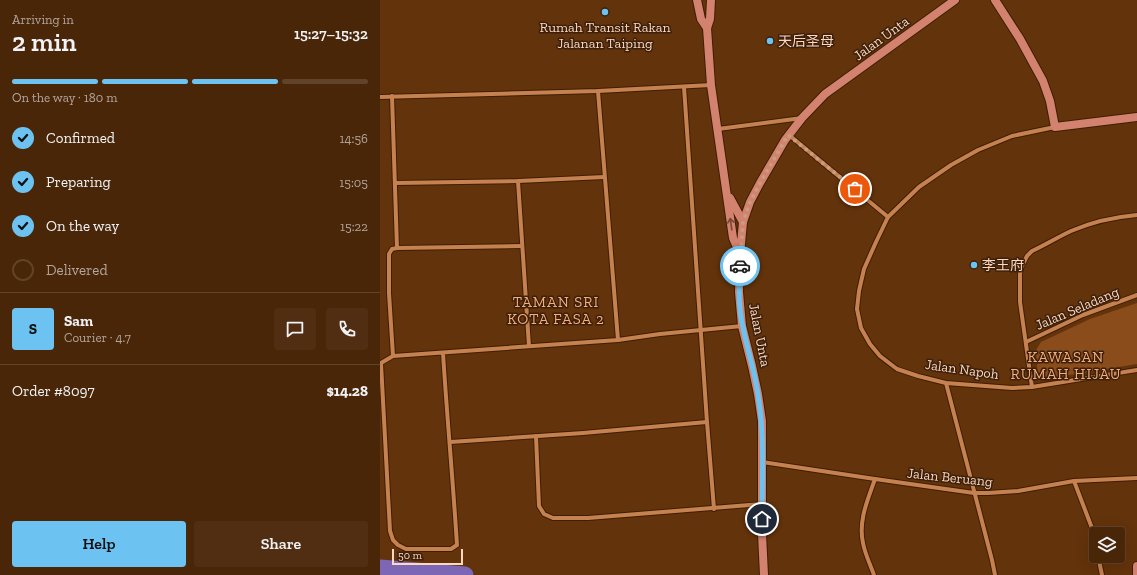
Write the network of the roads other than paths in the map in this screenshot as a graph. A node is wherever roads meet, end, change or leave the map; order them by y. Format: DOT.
graph roads {
  1 [pos="697,0"];
  2 [pos="711,0"];
  3 [pos="955,0"];
  4 [pos="995,0"];
  5 [pos="707,28"];
  6 [pos="711,85"];
  7 [pos="684,87"];
  8 [pos="598,91"];
  9 [pos="392,96"];
  10 [pos="380,97"];
  11 [pos="1137,117"];
  12 [pos="802,118"];
  13 [pos="1055,127"];
  14 [pos="718,129"];
  15 [pos="788,135"];
  16 [pos="604,177"];
  17 [pos="518,181"];
  18 [pos="396,182"];
  19 [pos="727,193"];
  20 [pos="1137,215"];
  21 [pos="888,217"];
  22 [pos="743,222"];
  23 [pos="522,246"];
  24 [pos="397,248"];
  25 [pos="740,255"];
  26 [pos="1137,295"];
  27 [pos="742,326"];
  28 [pos="701,330"];
  29 [pos="618,340"];
  30 [pos="1026,342"];
  31 [pos="529,346"];
  32 [pos="443,353"];
  33 [pos="393,356"];
  34 [pos="1137,370"];
  35 [pos="946,383"];
  36 [pos="1032,387"];
  37 [pos="707,422"];
  38 [pos="536,436"];
  39 [pos="450,442"];
  40 [pos="762,462"];
  41 [pos="1137,478"];
  42 [pos="875,479"];
  43 [pos="1074,481"];
  44 [pos="974,493"];
  45 [pos="762,504"];
  46 [pos="714,508"];
  47 [pos="1092,527"];
  48 [pos="1099,563"];
  49 [pos="1137,566"];
  50 [pos="764,575"];
  51 [pos="874,575"];
  52 [pos="995,575"];
  53 [pos="1102,575"];
  54 [pos="1137,575"];
  1 -- 5 [label="street"];
  2 -- 5 [label="street"];
  3 -- 12 [label="street, Jalan Unta"];
  4 -- 13 [label="street"];
  5 -- 6 [label="street"];
  6 -- 7 [label="street"];
  6 -- 14 [label="street"];
  7 -- 8 [label="street"];
  7 -- 28 [label="street"];
  8 -- 9 [label="street"];
  8 -- 16 [label="street"];
  9 -- 10 [label="street"];
  9 -- 18 [label="street"];
  11 -- 13 [label="street, Jalan Napoh"];
  12 -- 14 [label="street"];
  12 -- 15 [label="street, Jalan Unta"];
  13 -- 21 [label="street, Jalan Napoh"];
  14 -- 19 [label="street"];
  15 -- 21 [label="street"];
  15 -- 22 [label="street, Jalan Unta"];
  16 -- 17 [label="street"];
  16 -- 29 [label="street"];
  17 -- 18 [label="street"];
  17 -- 23 [label="street"];
  18 -- 24 [label="street"];
  19 -- 22 [label="street"];
  25 -- 19 [label="street, one-way"];
  20 -- 30 [label="street, Jalan Seladang"];
  21 -- 35 [label="street, Jalan Napoh"];
  22 -- 25 [label="street, Jalan Unta"];
  23 -- 24 [label="street"];
  23 -- 31 [label="street"];
  24 -- 33 [label="street"];
  25 -- 27 [label="street, Jalan Unta"];
  26 -- 30 [label="street, Jalan Seladang"];
  27 -- 28 [label="street"];
  27 -- 40 [label="street, Jalan Unta"];
  28 -- 29 [label="street"];
  28 -- 37 [label="street"];
  29 -- 31 [label="street"];
  30 -- 36 [label="street, Jalan Seladang"];
  31 -- 32 [label="street"];
  32 -- 33 [label="street"];
  32 -- 39 [label="street"];
  33 -- 39 [label="street"];
  34 -- 36 [label="street, Jalan Napoh"];
  35 -- 36 [label="street, Jalan Napoh"];
  35 -- 44 [label="street"];
  37 -- 38 [label="street"];
  37 -- 46 [label="street"];
  38 -- 39 [label="street"];
  38 -- 46 [label="street"];
  40 -- 42 [label="street, Jalan Beruang"];
  40 -- 45 [label="street, Jalan Unta"];
  41 -- 43 [label="street, Jalan Beruang"];
  42 -- 44 [label="street, Jalan Beruang"];
  42 -- 51 [label="street"];
  43 -- 44 [label="street, Jalan Beruang"];
  43 -- 47 [label="street"];
  44 -- 52 [label="street"];
  45 -- 46 [label="street"];
  45 -- 50 [label="street, Jalan Unta"];
  48 -- 53 [label="street"];
  49 -- 54 [label="street"];
}
